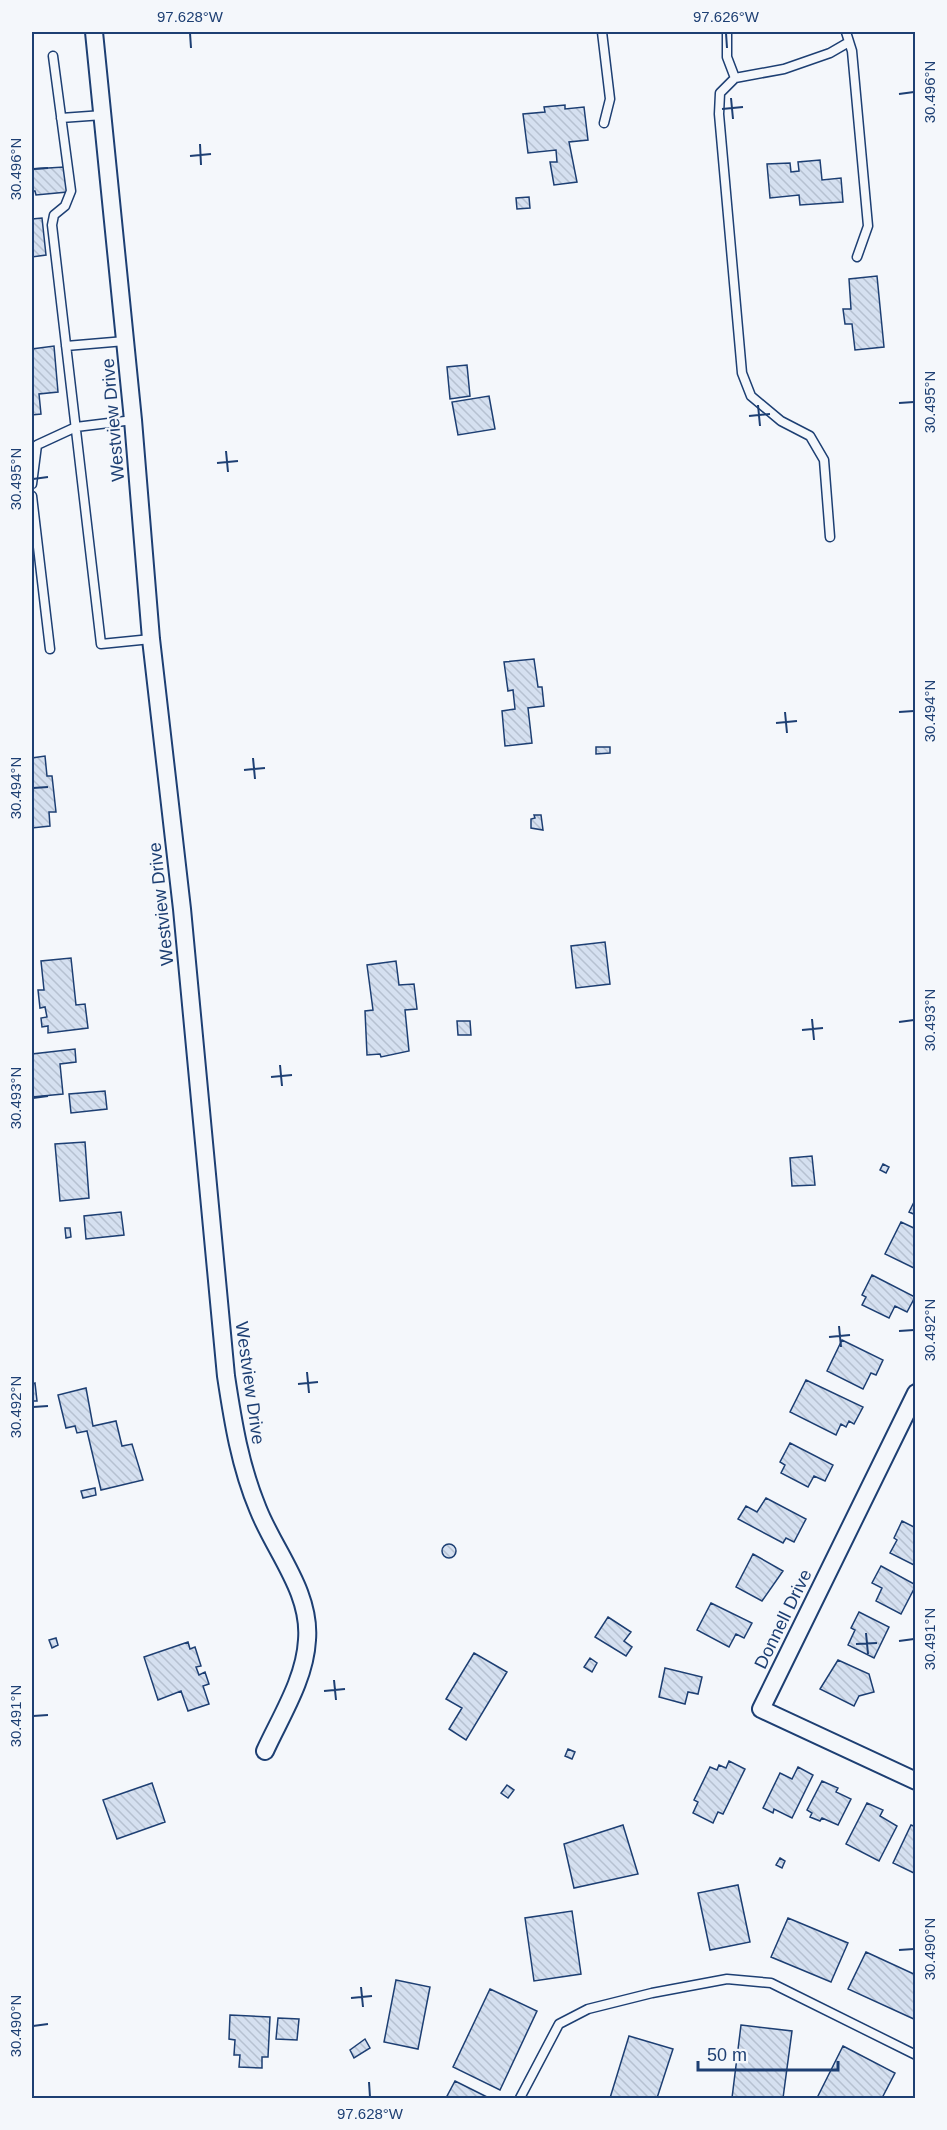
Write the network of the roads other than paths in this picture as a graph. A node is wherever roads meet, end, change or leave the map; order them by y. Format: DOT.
graph roads {
  1 [pos="94,32"];
  2 [pos="603,32"];
  3 [pos="728,32"];
  4 [pos="846,32"];
  5 [pos="849,42"];
  6 [pos="52,56"];
  7 [pos="735,78"];
  8 [pos="103,115"];
  9 [pos="61,118"];
  10 [pos="604,123"];
  11 [pos="857,257"];
  12 [pos="125,341"];
  13 [pos="66,346"];
  14 [pos="134,420"];
  15 [pos="76,427"];
  16 [pos="32,484"];
  17 [pos="32,496"];
  18 [pos="830,537"];
  19 [pos="152,639"];
  20 [pos="50,649"];
  21 [pos="915,1393"];
  22 [pos="265,1751"];
  23 [pos="915,1781"];
  24 [pos="915,2055"];
  25 [pos="520,2098"];
  1 -- 8 [label="street, Westview Drive"];
  2 -- 10 [label="lane"];
  3 -- 7 [label="lane"];
  4 -- 5 [label="lane"];
  5 -- 7 [label="lane"];
  5 -- 11 [label="lane"];
  6 -- 9 [label="lane"];
  7 -- 18 [label="lane"];
  8 -- 9 [label="lane"];
  8 -- 12 [label="street, Westview Drive"];
  9 -- 13 [label="lane"];
  12 -- 13 [label="lane"];
  12 -- 14 [label="street, Westview Drive"];
  13 -- 15 [label="lane"];
  14 -- 15 [label="lane"];
  14 -- 19 [label="street, Westview Drive"];
  15 -- 16 [label="lane"];
  15 -- 19 [label="lane"];
  17 -- 20 [label="lane"];
  19 -- 22 [label="street, Westview Drive"];
  21 -- 23 [label="street, Donnell Drive"];
  24 -- 25 [label="lane"];
}
